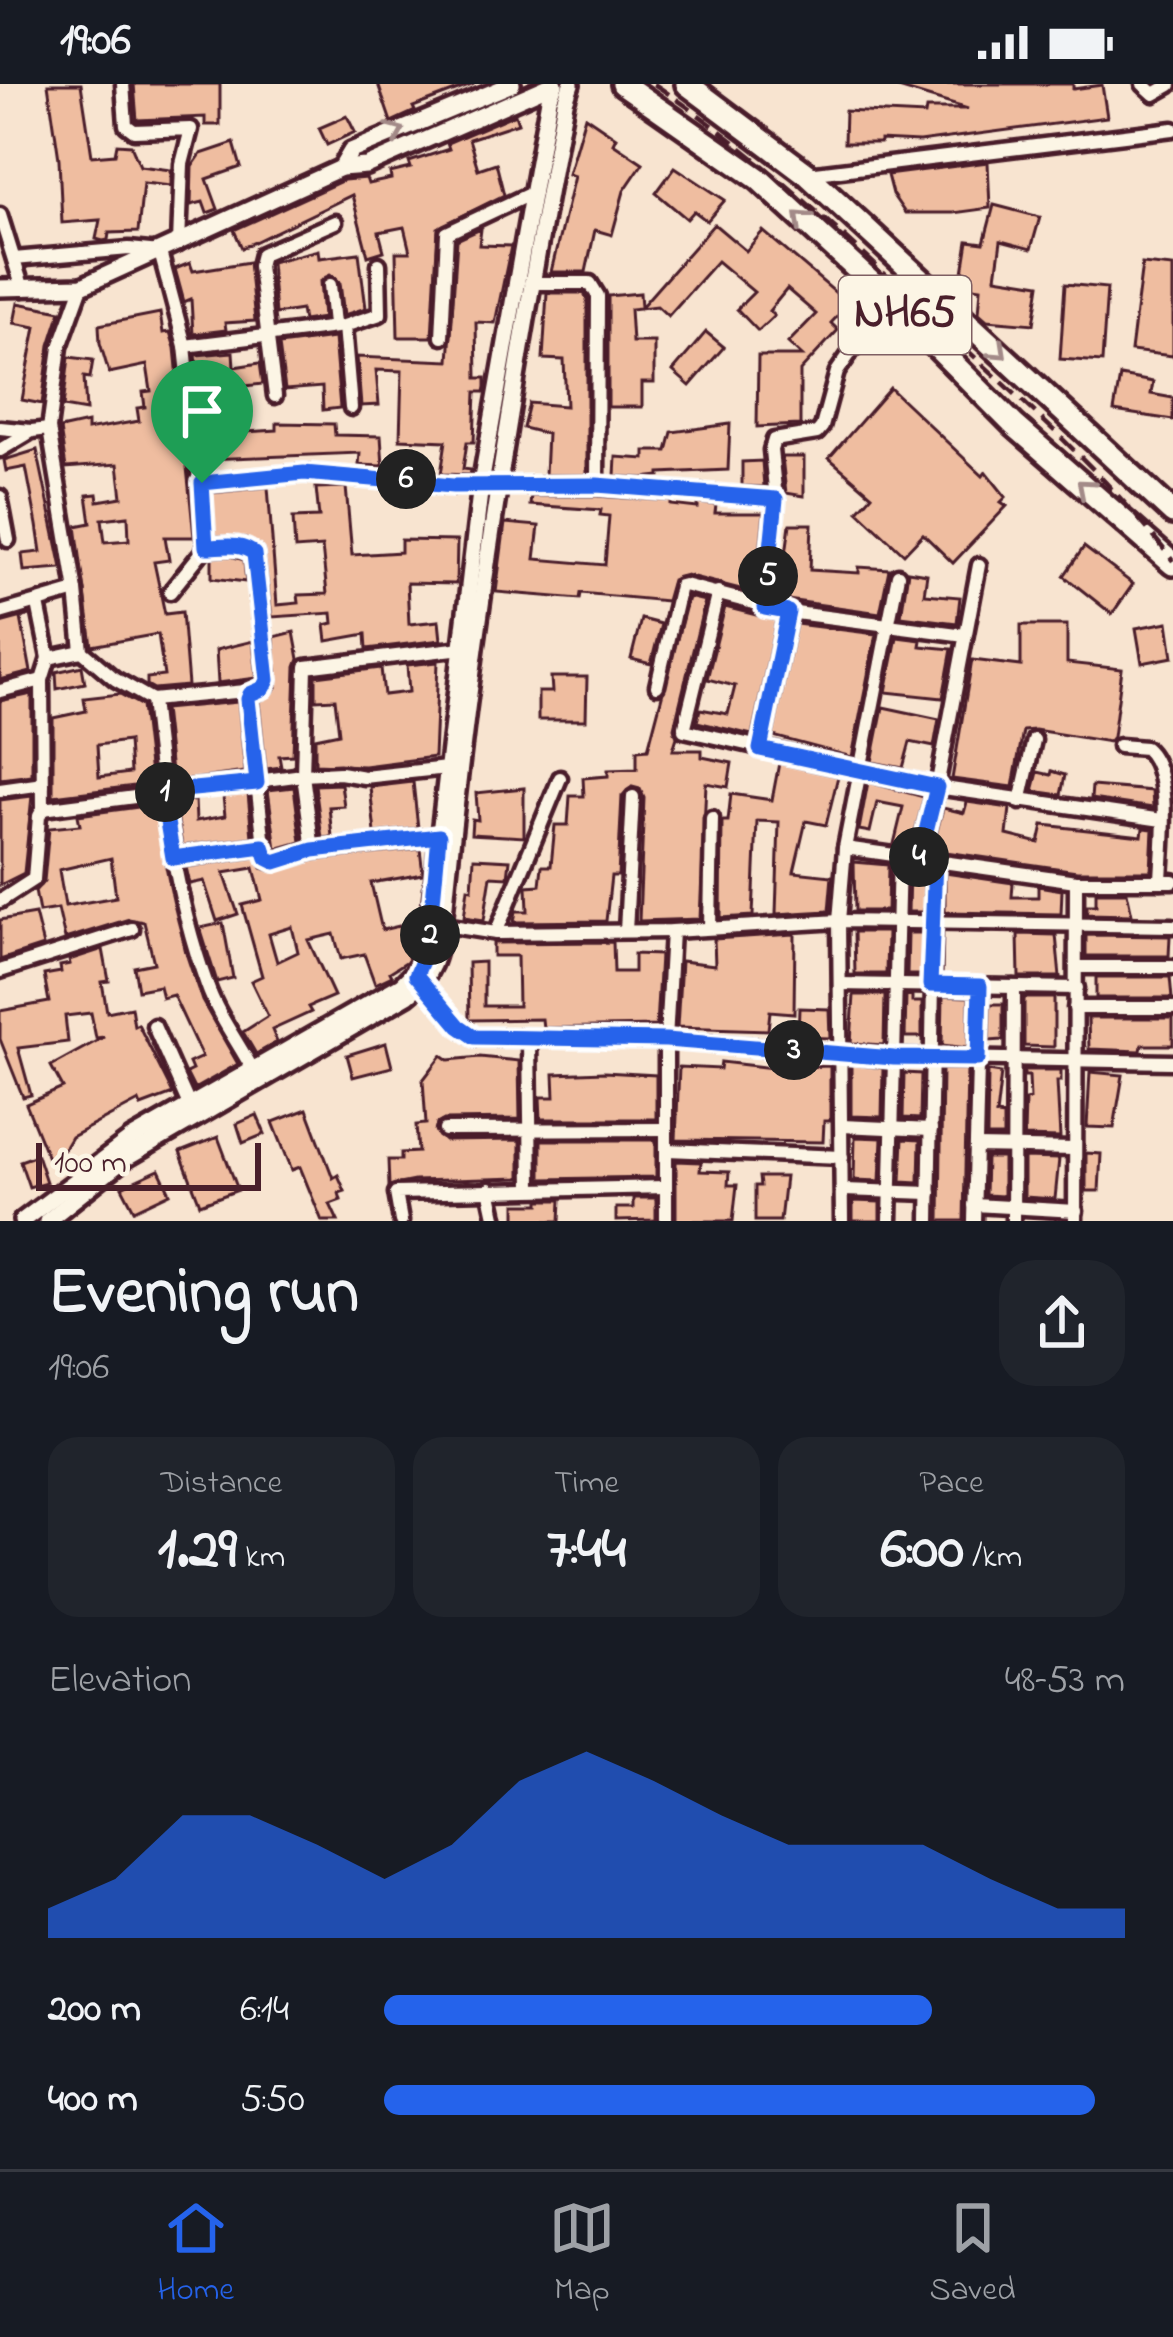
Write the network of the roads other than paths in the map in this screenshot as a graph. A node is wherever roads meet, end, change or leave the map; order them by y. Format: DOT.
graph roads {
  1 [pos="123,84"];
  2 [pos="512,84"];
  3 [pos="572,84"];
  4 [pos="622,84"];
  5 [pos="1143,84"];
  6 [pos="1170,85"];
  7 [pos="695,86"];
  8 [pos="555,92"];
  9 [pos="1173,129"];
  10 [pos="341,168"];
  11 [pos="807,174"];
  12 [pos="534,191"];
  13 [pos="0,215"];
  14 [pos="335,222"];
  15 [pos="179,244"];
  16 [pos="160,252"];
  17 [pos="14,259"];
  18 [pos="379,264"];
  19 [pos="330,284"];
  20 [pos="530,284"];
  21 [pos="82,286"];
  22 [pos="0,287"];
  23 [pos="23,289"];
  24 [pos="873,320"];
  25 [pos="339,325"];
  26 [pos="442,337"];
  27 [pos="267,338"];
  28 [pos="185,346"];
  29 [pos="274,396"];
  30 [pos="351,408"];
  31 [pos="0,428"];
  32 [pos="49,429"];
  33 [pos="32,431"];
  34 [pos="0,450"];
  35 [pos="202,483"];
  36 [pos="489,483"];
  37 [pos="597,485"];
  38 [pos="0,497"];
  39 [pos="776,499"];
  40 [pos="1173,514"];
  41 [pos="8,541"];
  42 [pos="206,547"];
  43 [pos="1173,564"];
  44 [pos="979,566"];
  45 [pos="898,575"];
  46 [pos="76,591"];
  47 [pos="170,592"];
  48 [pos="718,592"];
  49 [pos="38,604"];
  50 [pos="765,608"];
  51 [pos="788,612"];
  52 [pos="0,613"];
  53 [pos="890,625"];
  54 [pos="965,635"];
  55 [pos="462,648"];
  56 [pos="82,651"];
  57 [pos="49,658"];
  58 [pos="42,680"];
  59 [pos="657,686"];
  60 [pos="256,690"];
  61 [pos="0,691"];
  62 [pos="152,700"];
  63 [pos="1034,740"];
  64 [pos="1119,746"];
  65 [pos="760,749"];
  66 [pos="448,768"];
  67 [pos="862,772"];
  68 [pos="303,775"];
  69 [pos="560,778"];
  70 [pos="257,783"];
  71 [pos="43,784"];
  72 [pos="1168,786"];
  73 [pos="937,787"];
  74 [pos="0,790"];
  75 [pos="162,792"];
  76 [pos="633,797"];
  77 [pos="1020,802"];
  78 [pos="43,809"];
  79 [pos="712,818"];
  80 [pos="1162,820"];
  81 [pos="439,836"];
  82 [pos="263,846"];
  83 [pos="845,848"];
  84 [pos="313,850"];
  85 [pos="899,856"];
  86 [pos="173,858"];
  87 [pos="919,859"];
  88 [pos="935,861"];
  89 [pos="1076,881"];
  90 [pos="1167,881"];
  91 [pos="0,901"];
  92 [pos="839,921"];
  93 [pos="895,922"];
  94 [pos="1078,922"];
  95 [pos="438,924"];
  96 [pos="932,924"];
  97 [pos="1173,926"];
  98 [pos="710,928"];
  99 [pos="132,929"];
  100 [pos="626,931"];
  101 [pos="672,931"];
  102 [pos="496,933"];
  103 [pos="1077,967"];
  104 [pos="1173,968"];
  105 [pos="0,971"];
  106 [pos="419,979"];
  107 [pos="894,983"];
  108 [pos="840,984"];
  109 [pos="930,985"];
  110 [pos="980,986"];
  111 [pos="1014,986"];
  112 [pos="1076,988"];
  113 [pos="1075,1008"];
  114 [pos="1173,1008"];
  115 [pos="154,1026"];
  116 [pos="666,1040"];
  117 [pos="529,1041"];
  118 [pos="840,1053"];
  119 [pos="894,1058"];
  120 [pos="931,1058"];
  121 [pos="978,1059"];
  122 [pos="1014,1059"];
  123 [pos="1075,1059"];
  124 [pos="1173,1062"];
  125 [pos="255,1075"];
  126 [pos="189,1105"];
  127 [pos="842,1126"];
  128 [pos="893,1128"];
  129 [pos="530,1129"];
  130 [pos="666,1129"];
  131 [pos="445,1130"];
  132 [pos="931,1130"];
  133 [pos="976,1148"];
  134 [pos="1013,1148"];
  135 [pos="1074,1149"];
  136 [pos="668,1150"];
  137 [pos="842,1156"];
  138 [pos="666,1187"];
  139 [pos="489,1189"];
  140 [pos="532,1189"];
  141 [pos="844,1190"];
  142 [pos="892,1190"];
  143 [pos="930,1193"];
  144 [pos="974,1205"];
  145 [pos="1014,1214"];
  146 [pos="1076,1216"];
  147 [pos="29,1219"];
  148 [pos="46,1221"];
  149 [pos="401,1221"];
  150 [pos="496,1221"];
  151 [pos="666,1221"];
  152 [pos="842,1221"];
  153 [pos="890,1221"];
  154 [pos="928,1221"];
  155 [pos="974,1221"];
  1 -- 15 [label="street"];
  10 -- 2 [label="street, one-way"];
  3 -- 8 [label="street"];
  43 -- 4 [label="highway, NH65, one-way"];
  5 -- 6 [label="street"];
  7 -- 11 [label="highway, NH65"];
  8 -- 10 [label="street"];
  8 -- 12 [label="street"];
  8 -- 20 [label="street"];
  9 -- 11 [label="street"];
  10 -- 15 [label="street"];
  11 -- 40 [label="highway, NH65, one-way"];
  12 -- 26 [label="street"];
  12 -- 36 [label="street"];
  13 -- 17 [label="street"];
  14 -- 27 [label="street"];
  15 -- 16 [label="street"];
  16 -- 17 [label="street"];
  16 -- 21 [label="street"];
  16 -- 28 [label="street"];
  17 -- 23 [label="street"];
  18 -- 25 [label="street"];
  19 -- 25 [label="street"];
  20 -- 36 [label="street"];
  20 -- 37 [label="street"];
  21 -- 23 [label="street"];
  21 -- 32 [label="street"];
  22 -- 23 [label="street"];
  24 -- 39 [label="street"];
  25 -- 27 [label="street"];
  25 -- 30 [label="street"];
  27 -- 28 [label="street"];
  27 -- 29 [label="street"];
  28 -- 35 [label="street"];
  31 -- 33 [label="street"];
  32 -- 33 [label="street"];
  32 -- 46 [label="street"];
  33 -- 34 [label="street"];
  35 -- 36 [label="street"];
  35 -- 42 [label="street"];
  36 -- 37 [label="street"];
  36 -- 55 [label="street"];
  36 -- 95 [label="street"];
  37 -- 39 [label="street"];
  38 -- 41 [label="street"];
  39 -- 50 [label="street"];
  42 -- 47 [label="street"];
  42 -- 60 [label="street"];
  44 -- 54 [label="street"];
  45 -- 53 [label="street"];
  46 -- 49 [label="street"];
  46 -- 56 [label="street"];
  48 -- 50 [label="street"];
  48 -- 59 [label="street"];
  48 -- 65 [label="street"];
  49 -- 52 [label="street"];
  49 -- 57 [label="street"];
  50 -- 51 [label="street"];
  51 -- 53 [label="street"];
  51 -- 65 [label="street"];
  53 -- 54 [label="street"];
  53 -- 67 [label="street"];
  54 -- 73 [label="street"];
  55 -- 66 [label="street"];
  55 -- 68 [label="street"];
  56 -- 57 [label="street"];
  56 -- 62 [label="street"];
  57 -- 58 [label="street"];
  58 -- 61 [label="street"];
  58 -- 71 [label="street"];
  60 -- 62 [label="street"];
  60 -- 70 [label="street"];
  62 -- 75 [label="street"];
  63 -- 77 [label="street"];
  64 -- 72 [label="street"];
  65 -- 67 [label="street"];
  66 -- 68 [label="street"];
  66 -- 81 [label="street"];
  67 -- 73 [label="street"];
  67 -- 83 [label="street"];
  68 -- 70 [label="street"];
  68 -- 84 [label="street"];
  69 -- 102 [label="street"];
  70 -- 75 [label="street"];
  70 -- 82 [label="street"];
  71 -- 74 [label="street"];
  71 -- 78 [label="street"];
  72 -- 80 [label="street"];
  73 -- 77 [label="street"];
  73 -- 87 [label="street"];
  75 -- 78 [label="street"];
  75 -- 86 [label="street"];
  76 -- 100 [label="street"];
  77 -- 80 [label="street"];
  78 -- 91 [label="street"];
  79 -- 98 [label="street"];
  80 -- 90 [label="street"];
  81 -- 84 [label="street"];
  81 -- 95 [label="street"];
  82 -- 84 [label="street"];
  82 -- 86 [label="street"];
  83 -- 85 [label="street"];
  83 -- 92 [label="street"];
  85 -- 87 [label="street"];
  85 -- 93 [label="street"];
  86 -- 125 [label="street"];
  87 -- 88 [label="street"];
  88 -- 89 [label="street"];
  88 -- 96 [label="street"];
  89 -- 90 [label="street"];
  89 -- 94 [label="street"];
  92 -- 93 [label="street"];
  92 -- 98 [label="street"];
  92 -- 108 [label="street"];
  93 -- 96 [label="street"];
  93 -- 107 [label="street"];
  94 -- 96 [label="street"];
  94 -- 97 [label="street"];
  94 -- 103 [label="street"];
  95 -- 102 [label="street"];
  95 -- 106 [label="street"];
  96 -- 109 [label="street"];
  98 -- 101 [label="street"];
  99 -- 105 [label="street"];
  100 -- 101 [label="street"];
  100 -- 102 [label="street"];
  101 -- 116 [label="street"];
  103 -- 104 [label="street"];
  103 -- 112 [label="street"];
  106 -- 117 [label="street"];
  106 -- 125 [label="street"];
  107 -- 108 [label="street"];
  107 -- 109 [label="street"];
  107 -- 119 [label="street"];
  108 -- 118 [label="street"];
  109 -- 110 [label="street"];
  109 -- 120 [label="street"];
  110 -- 111 [label="street"];
  110 -- 121 [label="street"];
  111 -- 112 [label="street"];
  111 -- 122 [label="street"];
  112 -- 113 [label="street"];
  113 -- 114 [label="street"];
  113 -- 123 [label="street"];
  115 -- 126 [label="street"];
  116 -- 117 [label="street"];
  116 -- 118 [label="street"];
  116 -- 130 [label="street"];
  117 -- 129 [label="street"];
  118 -- 119 [label="street"];
  118 -- 127 [label="street"];
  119 -- 120 [label="street"];
  119 -- 128 [label="street"];
  120 -- 121 [label="street"];
  120 -- 132 [label="street"];
  121 -- 122 [label="street"];
  121 -- 133 [label="street"];
  122 -- 123 [label="street"];
  122 -- 134 [label="street"];
  123 -- 124 [label="street"];
  123 -- 135 [label="street"];
  125 -- 126 [label="street"];
  125 -- 148 [label="street"];
  126 -- 147 [label="street"];
  127 -- 128 [label="street"];
  127 -- 137 [label="street"];
  128 -- 132 [label="street"];
  128 -- 142 [label="street"];
  129 -- 130 [label="street"];
  129 -- 131 [label="street"];
  129 -- 140 [label="street"];
  130 -- 136 [label="street"];
  132 -- 143 [label="street"];
  133 -- 134 [label="street"];
  133 -- 144 [label="street"];
  134 -- 135 [label="street"];
  134 -- 145 [label="street"];
  135 -- 146 [label="street"];
  136 -- 137 [label="street"];
  136 -- 138 [label="street"];
  137 -- 141 [label="street"];
  138 -- 140 [label="street"];
  138 -- 151 [label="street"];
  139 -- 140 [label="street"];
  139 -- 149 [label="street"];
  139 -- 150 [label="street"];
  141 -- 142 [label="street"];
  141 -- 152 [label="street"];
  142 -- 143 [label="street"];
  142 -- 153 [label="street"];
  143 -- 154 [label="street"];
  144 -- 145 [label="street"];
  144 -- 155 [label="street"];
  145 -- 146 [label="street"];
}
